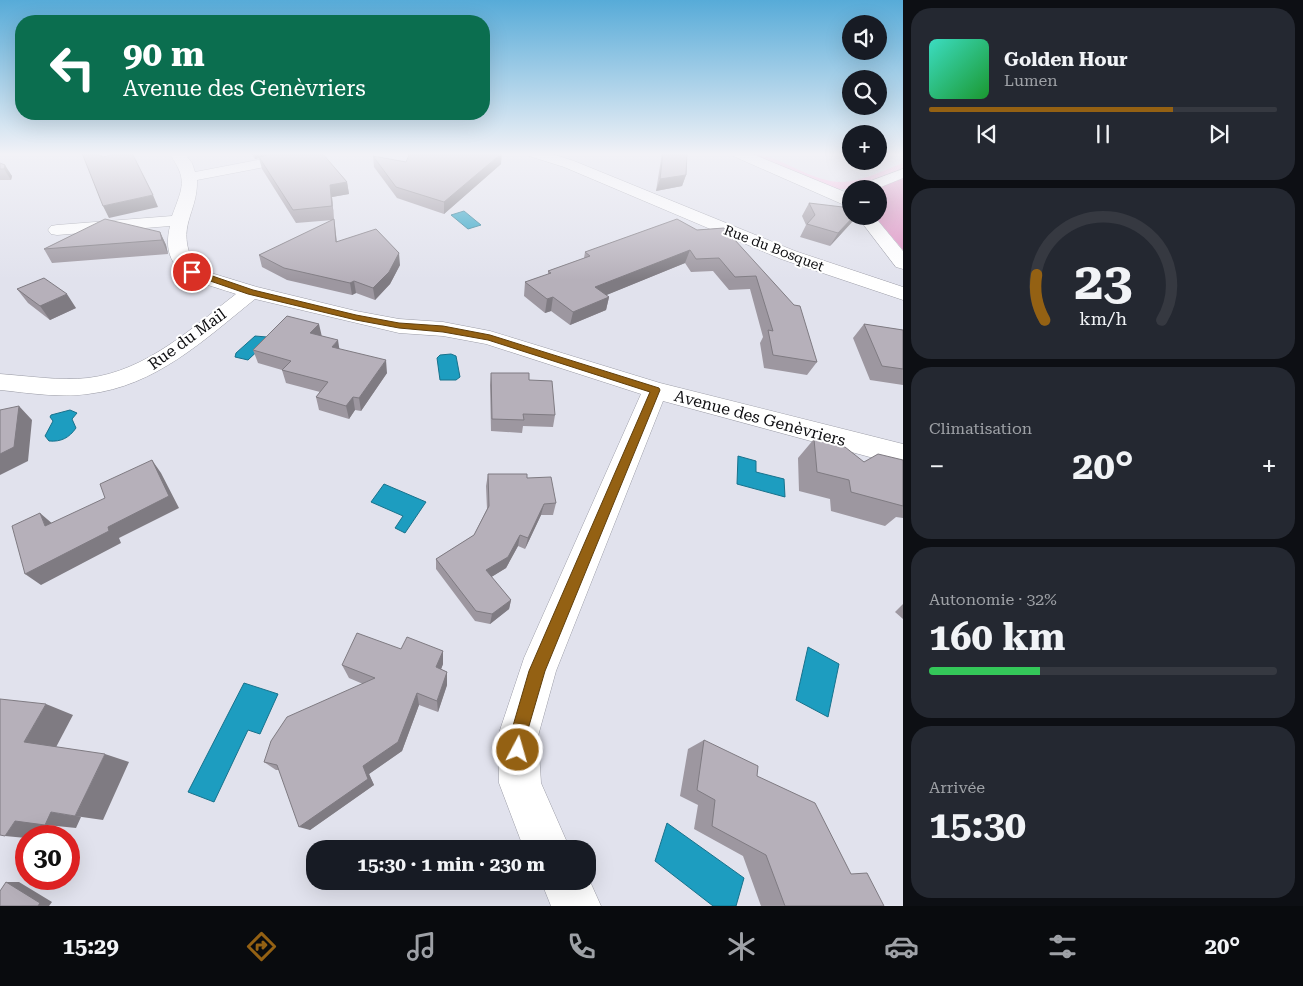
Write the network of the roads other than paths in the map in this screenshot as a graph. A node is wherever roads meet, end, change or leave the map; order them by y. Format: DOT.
graph roads {
  1 [pos="187,195"];
  2 [pos="644,195"];
  3 [pos="180,220"];
  4 [pos="157,222"];
  5 [pos="872,225"];
  6 [pos="57,230"];
  7 [pos="134,236"];
  8 [pos="903,263"];
  9 [pos="251,292"];
  10 [pos="903,294"];
  11 [pos="0,382"];
  12 [pos="655,390"];
  13 [pos="903,455"];
  14 [pos="543,840"];
  15 [pos="569,890"];
  16 [pos="577,906"];
  1 -- 3 [label="street, Avenue des Genèvriers"];
  2 -- 10 [label="street, Rue du Bosquet"];
  3 -- 4 [label="street"];
  3 -- 9 [label="street, Avenue des Genèvriers"];
  4 -- 6 [label="street"];
  4 -- 7 [label="street"];
  5 -- 8 [label="street"];
  9 -- 11 [label="street, Rue du Mail"];
  9 -- 12 [label="street, Avenue des Genèvriers"];
  12 -- 13 [label="street, Avenue des Genèvriers"];
  12 -- 14 [label="street"];
  15 -- 16 [label="street"];
}
